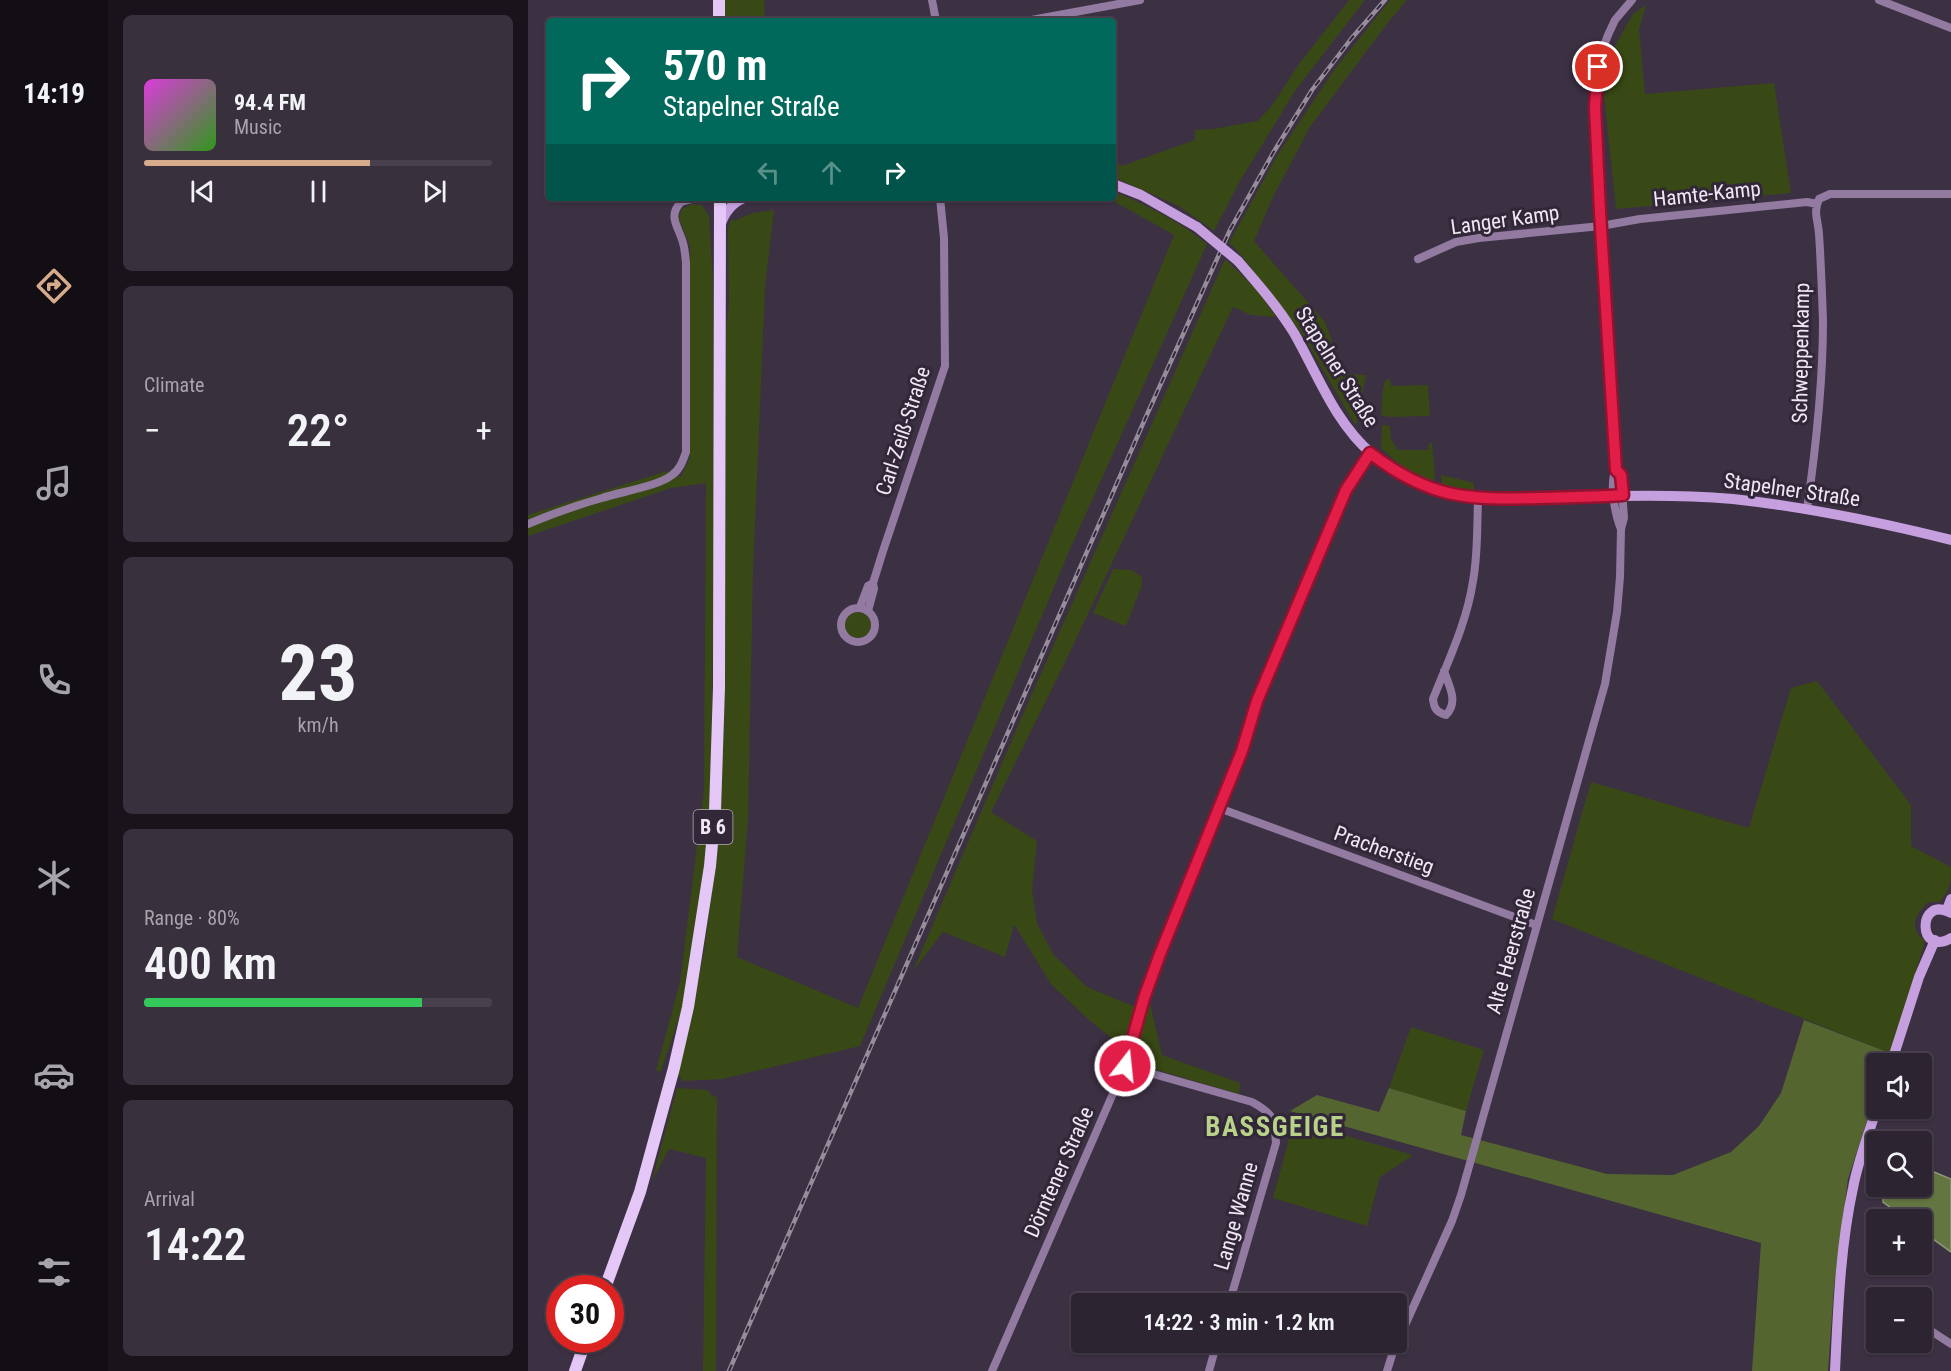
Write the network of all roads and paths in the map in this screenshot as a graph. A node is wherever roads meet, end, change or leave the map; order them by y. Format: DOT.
graph roads {
  1 [pos="719,0"];
  2 [pos="932,0"];
  3 [pos="1140,0"];
  4 [pos="1632,0"];
  5 [pos="1879,0"];
  6 [pos="719,18"];
  7 [pos="935,18"];
  8 [pos="1042,18"];
  9 [pos="1951,28"];
  10 [pos="1116,185"];
  11 [pos="1951,194"];
  12 [pos="685,201"];
  13 [pos="720,201"];
  14 [pos="740,201"];
  15 [pos="942,201"];
  16 [pos="1818,201"];
  17 [pos="1601,226"];
  18 [pos="720,230"];
  19 [pos="1418,259"];
  20 [pos="1370,453"];
  21 [pos="1619,496"];
  22 [pos="1478,499"];
  23 [pos="1807,509"];
  24 [pos="528,524"];
  25 [pos="1951,540"];
  26 [pos="864,609"];
  27 [pos="1444,671"];
  28 [pos="1219,808"];
  29 [pos="1951,899"];
  30 [pos="1949,912"];
  31 [pos="1536,925"];
  32 [pos="1951,938"];
  33 [pos="1935,940"];
  34 [pos="1895,1053"];
  35 [pos="1125,1066"];
  36 [pos="1874,1119"];
  37 [pos="610,1275"];
  38 [pos="1232,1293"];
  39 [pos="1932,1334"];
  40 [pos="1951,1344"];
  41 [pos="581,1353"];
  42 [pos="1214,1353"];
  43 [pos="575,1371"];
  44 [pos="992,1371"];
  45 [pos="1209,1371"];
  46 [pos="1387,1371"];
  47 [pos="1835,1371"];
  1 -- 6 [label="main road"];
  2 -- 7 [label="street"];
  3 -- 8 [label="street"];
  4 -- 17 [label="street, Alte Heerstraße"];
  5 -- 9 [label="street"];
  10 -- 20 [label="street, Stapelner Straße, bridge"];
  11 -- 16 [label="street, Hamte-Kamp"];
  12 -- 24 [label="street"];
  13 -- 18 [label="main road, B 6"];
  14 -- 18 [label="street"];
  15 -- 26 [label="street, Carl-Zeiß-Straße"];
  16 -- 17 [label="street, Hamte-Kamp"];
  16 -- 23 [label="street, Schweppenkamp"];
  17 -- 19 [label="street, Langer Kamp"];
  17 -- 21 [label="street, Alte Heerstraße"];
  18 -- 37 [label="main road, B 6"];
  20 -- 22 [label="street, Stapelner Straße"];
  20 -- 28 [label="street, Dörntener Straße"];
  21 -- 22 [label="street, Stapelner Straße"];
  21 -- 23 [label="street, Stapelner Straße"];
  21 -- 31 [label="street, Alte Heerstraße"];
  22 -- 27 [label="street"];
  23 -- 25 [label="street, Stapelner Straße"];
  26 -- 26 [label="street"];
  27 -- 27 [label="street"];
  28 -- 31 [label="street, Pracherstieg"];
  28 -- 35 [label="street, Dörntener Straße"];
  29 -- 30 [label="street"];
  30 -- 33 [label="street"];
  31 -- 46 [label="street, Alte Heerstraße"];
  32 -- 33 [label="street"];
  33 -- 34 [label="street"];
  35 -- 38 [label="street, Lange Wanne"];
  35 -- 44 [label="street, Dörntener Straße"];
  36 -- 47 [label="street"];
  39 -- 40 [label="street"];
  41 -- 43 [label="main road"];
  42 -- 45 [label="street"];
}
